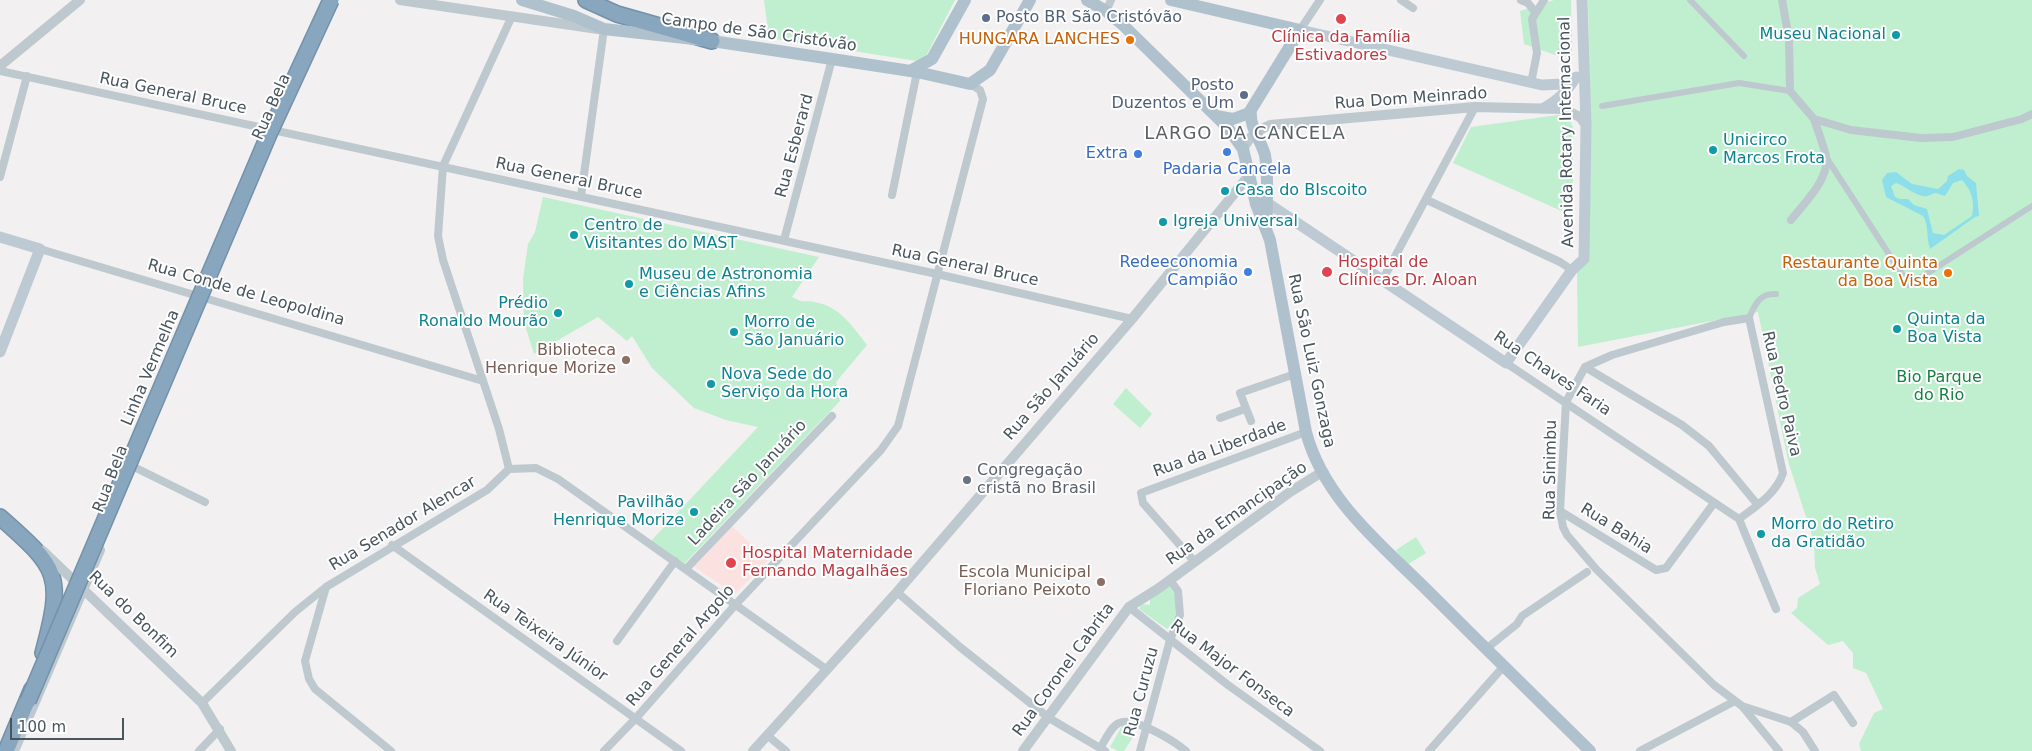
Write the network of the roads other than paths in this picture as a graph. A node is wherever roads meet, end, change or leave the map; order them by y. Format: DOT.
graph roads {
  1 [pos="80,0"];
  2 [pos="327,0"];
  3 [pos="333,0"];
  4 [pos="400,0"];
  5 [pos="450,0"];
  6 [pos="522,0"];
  7 [pos="586,0"];
  8 [pos="965,0"];
  9 [pos="1029,0"];
  10 [pos="1087,0"];
  11 [pos="1171,0"];
  12 [pos="1320,0"];
  13 [pos="1401,0"];
  14 [pos="1521,0"];
  15 [pos="1544,0"];
  16 [pos="1582,0"];
  17 [pos="1690,0"];
  18 [pos="1782,0"];
  19 [pos="1200,3"];
  20 [pos="1109,5"];
  21 [pos="1413,8"];
  22 [pos="480,12"];
  23 [pos="1535,12"];
  24 [pos="512,16"];
  25 [pos="604,29"];
  26 [pos="1300,30"];
  27 [pos="712,42"];
  28 [pos="1582,56"];
  29 [pos="1744,56"];
  30 [pos="832,59"];
  31 [pos="0,66"];
  32 [pos="0,71"];
  33 [pos="914,72"];
  34 [pos="27,76"];
  35 [pos="1576,78"];
  36 [pos="1531,83"];
  37 [pos="970,84"];
  38 [pos="1790,91"];
  39 [pos="1602,106"];
  40 [pos="1475,107"];
  41 [pos="1544,108"];
  42 [pos="1251,110"];
  43 [pos="2032,114"];
  44 [pos="1216,116"];
  45 [pos="1814,119"];
  46 [pos="1586,125"];
  47 [pos="278,131"];
  48 [pos="1255,132"];
  49 [pos="1243,149"];
  50 [pos="1826,157"];
  51 [pos="443,166"];
  52 [pos="1251,173"];
  53 [pos="0,177"];
  54 [pos="892,195"];
  55 [pos="581,196"];
  56 [pos="1427,200"];
  57 [pos="1266,202"];
  58 [pos="2032,206"];
  59 [pos="1791,220"];
  60 [pos="1268,230"];
  61 [pos="0,236"];
  62 [pos="784,240"];
  63 [pos="40,249"];
  64 [pos="1572,270"];
  65 [pos="938,274"];
  66 [pos="1383,278"];
  67 [pos="1776,294"];
  68 [pos="203,298"];
  69 [pos="1749,318"];
  70 [pos="1132,319"];
  71 [pos="0,352"];
  72 [pos="1506,363"];
  73 [pos="1585,367"];
  74 [pos="1295,374"];
  75 [pos="483,381"];
  76 [pos="1566,402"];
  77 [pos="1245,408"];
  78 [pos="832,416"];
  79 [pos="1220,418"];
  80 [pos="1251,421"];
  81 [pos="1306,432"];
  82 [pos="132,466"];
  83 [pos="508,469"];
  84 [pos="1322,472"];
  85 [pos="206,502"];
  86 [pos="1714,503"];
  87 [pos="1757,504"];
  88 [pos="1560,511"];
  89 [pos="0,512"];
  90 [pos="0,517"];
  91 [pos="1739,519"];
  92 [pos="392,545"];
  93 [pos="674,561"];
  94 [pos="1194,561"];
  95 [pos="686,570"];
  96 [pos="1587,572"];
  97 [pos="1170,580"];
  98 [pos="326,587"];
  99 [pos="85,590"];
  100 [pos="897,592"];
  101 [pos="736,604"];
  102 [pos="1130,607"];
  103 [pos="1776,609"];
  104 [pos="1170,640"];
  105 [pos="617,641"];
  106 [pos="1486,649"];
  107 [pos="1503,666"];
  108 [pos="826,669"];
  109 [pos="28,701"];
  110 [pos="1734,702"];
  111 [pos="202,703"];
  112 [pos="1742,706"];
  113 [pos="637,718"];
  114 [pos="1049,718"];
  115 [pos="1791,722"];
  116 [pos="1853,723"];
  117 [pos="1147,727"];
  118 [pos="220,729"];
  119 [pos="767,735"];
  120 [pos="0,749"];
  121 [pos="1103,750"];
  122 [pos="6,751"];
  123 [pos="14,751"];
  124 [pos="199,751"];
  125 [pos="231,751"];
  126 [pos="391,751"];
  127 [pos="604,751"];
  128 [pos="681,751"];
  129 [pos="753,751"];
  130 [pos="786,751"];
  131 [pos="1023,751"];
  132 [pos="1140,751"];
  133 [pos="1186,751"];
  134 [pos="1320,751"];
  135 [pos="1428,751"];
  136 [pos="1590,751"];
  137 [pos="1640,751"];
  138 [pos="1778,751"];
  139 [pos="1815,751"];
  1 -- 31 [label="street"];
  2 -- 120 [label="highway, Linha Vermelha, bridge"];
  3 -- 47 [label="street, Rua Bela"];
  3 -- 109 [label="highway, Linha Vermelha, bridge"];
  4 -- 22 [label="street, Campo de São Cristóvão"];
  5 -- 22 [label="street, Campo de São Cristóvão"];
  6 -- 25 [label="main road, Campo de São Cristóvão"];
  7 -- 27 [label="highway"];
  8 -- 33 [label="main road"];
  9 -- 37 [label="main road"];
  10 -- 20 [label="main road, Rua São Luiz Gonzaga"];
  11 -- 19 [label="main road"];
  12 -- 26 [label="street"];
  13 -- 21 [label="street"];
  14 -- 23 [label="street"];
  15 -- 23 [label="street"];
  16 -- 28 [label="main road, Avenida Rotary Internacional"];
  17 -- 29 [label="street"];
  18 -- 38 [label="street"];
  19 -- 26 [label="main road"];
  20 -- 44 [label="main road, Rua São Luiz Gonzaga"];
  22 -- 24 [label="street, Campo de São Cristóvão"];
  23 -- 36 [label="street"];
  24 -- 25 [label="street, Campo de São Cristóvão"];
  24 -- 51 [label="street"];
  25 -- 27 [label="main road, Campo de São Cristóvão"];
  25 -- 55 [label="street"];
  26 -- 36 [label="main road"];
  26 -- 42 [label="main road"];
  27 -- 30 [label="main road, Campo de São Cristóvão"];
  28 -- 35 [label="main road"];
  28 -- 46 [label="main road, Avenida Rotary Internacional"];
  30 -- 33 [label="main road, Campo de São Cristóvão"];
  30 -- 62 [label="street, Rua Esberard"];
  32 -- 34 [label="street, Rua General Bruce"];
  33 -- 37 [label="main road, Campo de São Cristóvão"];
  33 -- 54 [label="street"];
  34 -- 47 [label="street, Rua General Bruce"];
  34 -- 53 [label="street"];
  35 -- 36 [label="main road"];
  35 -- 41 [label="main road"];
  37 -- 65 [label="street, Rua General Argolo"];
  38 -- 39 [label="street"];
  38 -- 45 [label="street"];
  40 -- 41 [label="street, Rua Dom Meinrado"];
  40 -- 48 [label="street, Rua Dom Meinrado"];
  40 -- 56 [label="street"];
  41 -- 46 [label="street, Rua Dom Meinrado"];
  42 -- 44 [label="main road"];
  42 -- 48 [label="main road"];
  43 -- 45 [label="street"];
  44 -- 49 [label="main road, Rua São Luiz Gonzaga"];
  45 -- 50 [label="street"];
  46 -- 64 [label="main road, Avenida Rotary Internacional"];
  47 -- 51 [label="street, Rua General Bruce"];
  47 -- 68 [label="street, Rua Bela"];
  48 -- 49 [label="street"];
  48 -- 57 [label="main road"];
  49 -- 52 [label="main road, Rua São Luiz Gonzaga"];
  50 -- 58 [label="street"];
  50 -- 59 [label="street"];
  51 -- 55 [label="street, Rua General Bruce"];
  51 -- 75 [label="street"];
  52 -- 57 [label="main road"];
  52 -- 60 [label="main road, Rua São Luiz Gonzaga"];
  52 -- 70 [label="street, Rua São Januário"];
  55 -- 62 [label="street, Rua General Bruce"];
  56 -- 64 [label="street"];
  56 -- 66 [label="street"];
  57 -- 60 [label="main road"];
  57 -- 66 [label="main road, Rua Chaves Faria"];
  60 -- 74 [label="main road, Rua São Luiz Gonzaga"];
  61 -- 63 [label="main road, Rua Conde de Leopoldina"];
  62 -- 65 [label="street, Rua General Bruce"];
  63 -- 68 [label="street, Rua Conde de Leopoldina"];
  63 -- 71 [label="main road"];
  64 -- 72 [label="main road"];
  65 -- 70 [label="street, Rua General Bruce"];
  65 -- 101 [label="street, Rua General Argolo"];
  66 -- 72 [label="main road, Rua Chaves Faria"];
  67 -- 69 [label="street"];
  68 -- 75 [label="street, Rua Conde de Leopoldina"];
  68 -- 82 [label="street, Rua Bela"];
  69 -- 73 [label="street"];
  69 -- 87 [label="street, Rua Pedro Paiva"];
  70 -- 100 [label="street, Rua São Januário"];
  72 -- 76 [label="street, Rua Chaves Faria"];
  73 -- 76 [label="street, Rua Sinimbu"];
  73 -- 87 [label="street"];
  74 -- 77 [label="street"];
  74 -- 81 [label="main road, Rua São Luiz Gonzaga"];
  75 -- 83 [label="street"];
  76 -- 86 [label="street, Rua Chaves Faria"];
  76 -- 88 [label="street, Rua Sinimbu"];
  77 -- 79 [label="street"];
  77 -- 80 [label="street"];
  78 -- 95 [label="street, Ladeira São Januário"];
  81 -- 84 [label="main road, Rua São Luiz Gonzaga"];
  81 -- 94 [label="street, Rua da Liberdade"];
  82 -- 85 [label="street"];
  82 -- 99 [label="street, Rua Bela"];
  83 -- 92 [label="street, Rua Senador Alencar"];
  83 -- 93 [label="street"];
  84 -- 94 [label="street, Rua da Emancipação"];
  84 -- 106 [label="main road, Rua São Luiz Gonzaga"];
  86 -- 88 [label="street, Rua Bahia"];
  86 -- 91 [label="street, Rua Chaves Faria"];
  87 -- 91 [label="street, Rua Pedro Paiva"];
  88 -- 110 [label="street, Rua Sinimbu"];
  89 -- 99 [label="street, Rua do Bonfim"];
  90 -- 109 [label="highway, bridge"];
  91 -- 103 [label="street"];
  92 -- 98 [label="street, Rua Senador Alencar"];
  92 -- 113 [label="street, Rua Teixeira Júnior"];
  93 -- 95 [label="street"];
  93 -- 105 [label="street"];
  94 -- 97 [label="street, Rua da Emancipação"];
  95 -- 101 [label="street"];
  96 -- 106 [label="street"];
  97 -- 102 [label="street, Rua da Emancipação"];
  97 -- 104 [label="street, Rua Curuzu"];
  98 -- 111 [label="street, Rua Senador Alencar"];
  98 -- 126 [label="street"];
  99 -- 111 [label="street, Rua do Bonfim"];
  99 -- 123 [label="street, Rua Bela"];
  100 -- 108 [label="street, Rua São Januário"];
  100 -- 114 [label="street"];
  101 -- 108 [label="street"];
  101 -- 113 [label="street, Rua General Argolo"];
  102 -- 104 [label="street, Rua Major Fonseca"];
  102 -- 114 [label="street, Rua Coronel Cabrita"];
  104 -- 117 [label="street, Rua Curuzu"];
  104 -- 134 [label="street, Rua Major Fonseca"];
  106 -- 107 [label="main road, Rua São Luiz Gonzaga"];
  107 -- 135 [label="street"];
  107 -- 136 [label="main road, Rua São Luiz Gonzaga"];
  108 -- 119 [label="street, Rua São Januário"];
  109 -- 122 [label="highway, Linha Vermelha"];
  110 -- 112 [label="street, Rua Sinimbu"];
  110 -- 137 [label="street"];
  111 -- 118 [label="street, Rua do Bonfim"];
  112 -- 115 [label="street, Rua Sinimbu"];
  112 -- 138 [label="street"];
  113 -- 127 [label="street, Rua General Argolo"];
  113 -- 128 [label="street, Rua Teixeira Júnior"];
  114 -- 121 [label="street"];
  114 -- 131 [label="street, Rua Coronel Cabrita"];
  115 -- 116 [label="street"];
  115 -- 139 [label="street, Rua Sinimbu"];
  117 -- 121 [label="street"];
  117 -- 132 [label="street, Rua Curuzu"];
  117 -- 133 [label="street"];
  118 -- 124 [label="street"];
  118 -- 125 [label="street, Rua do Bonfim"];
  119 -- 129 [label="street, Rua São Januário"];
  119 -- 130 [label="street"];
}
